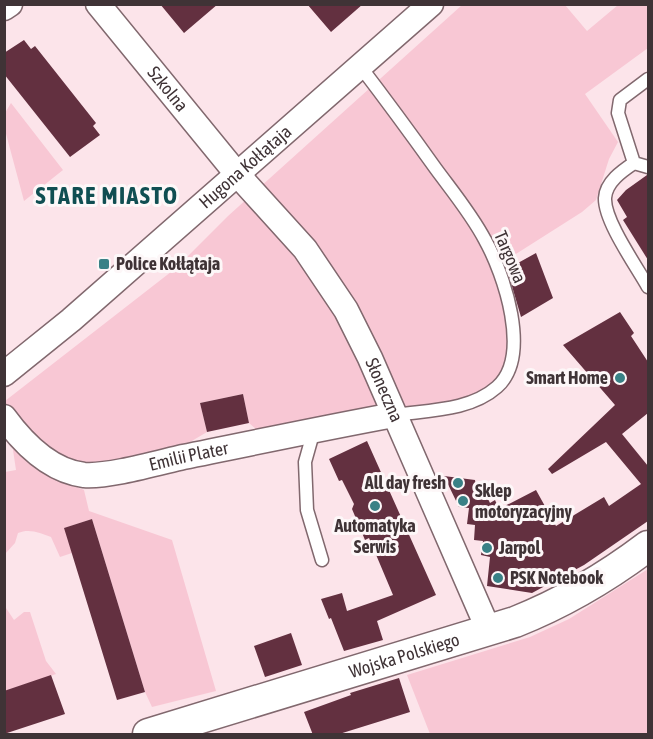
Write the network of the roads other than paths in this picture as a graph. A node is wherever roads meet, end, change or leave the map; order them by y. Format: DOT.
graph roads {
  1 [pos="10,4"];
  2 [pos="98,4"];
  3 [pos="431,4"];
  4 [pos="4,8"];
  5 [pos="360,66"];
  6 [pos="648,79"];
  7 [pos="634,163"];
  8 [pos="648,167"];
  9 [pos="237,174"];
  10 [pos="648,287"];
  11 [pos="4,374"];
  12 [pos="394,415"];
  13 [pos="4,417"];
  14 [pos="314,430"];
  15 [pos="648,546"];
  16 [pos="322,560"];
  17 [pos="489,631"];
  18 [pos="148,735"];
  1 -- 4 [label="street"];
  2 -- 9 [label="street, Szkolna"];
  3 -- 5 [label="street, Hugona Kołłątaja"];
  5 -- 9 [label="street, Hugona Kołłątaja"];
  5 -- 12 [label="lane, Targowa"];
  6 -- 7 [label="lane"];
  7 -- 8 [label="lane"];
  7 -- 10 [label="lane"];
  9 -- 11 [label="street, Hugona Kołłątaja"];
  9 -- 12 [label="street, Słoneczna"];
  12 -- 14 [label="street, Emilii Plater"];
  12 -- 17 [label="street, Słoneczna"];
  13 -- 14 [label="street, Emilii Plater"];
  14 -- 16 [label="lane"];
  15 -- 17 [label="street, Wojska Polskiego"];
  17 -- 18 [label="street, Wojska Polskiego"];
}
